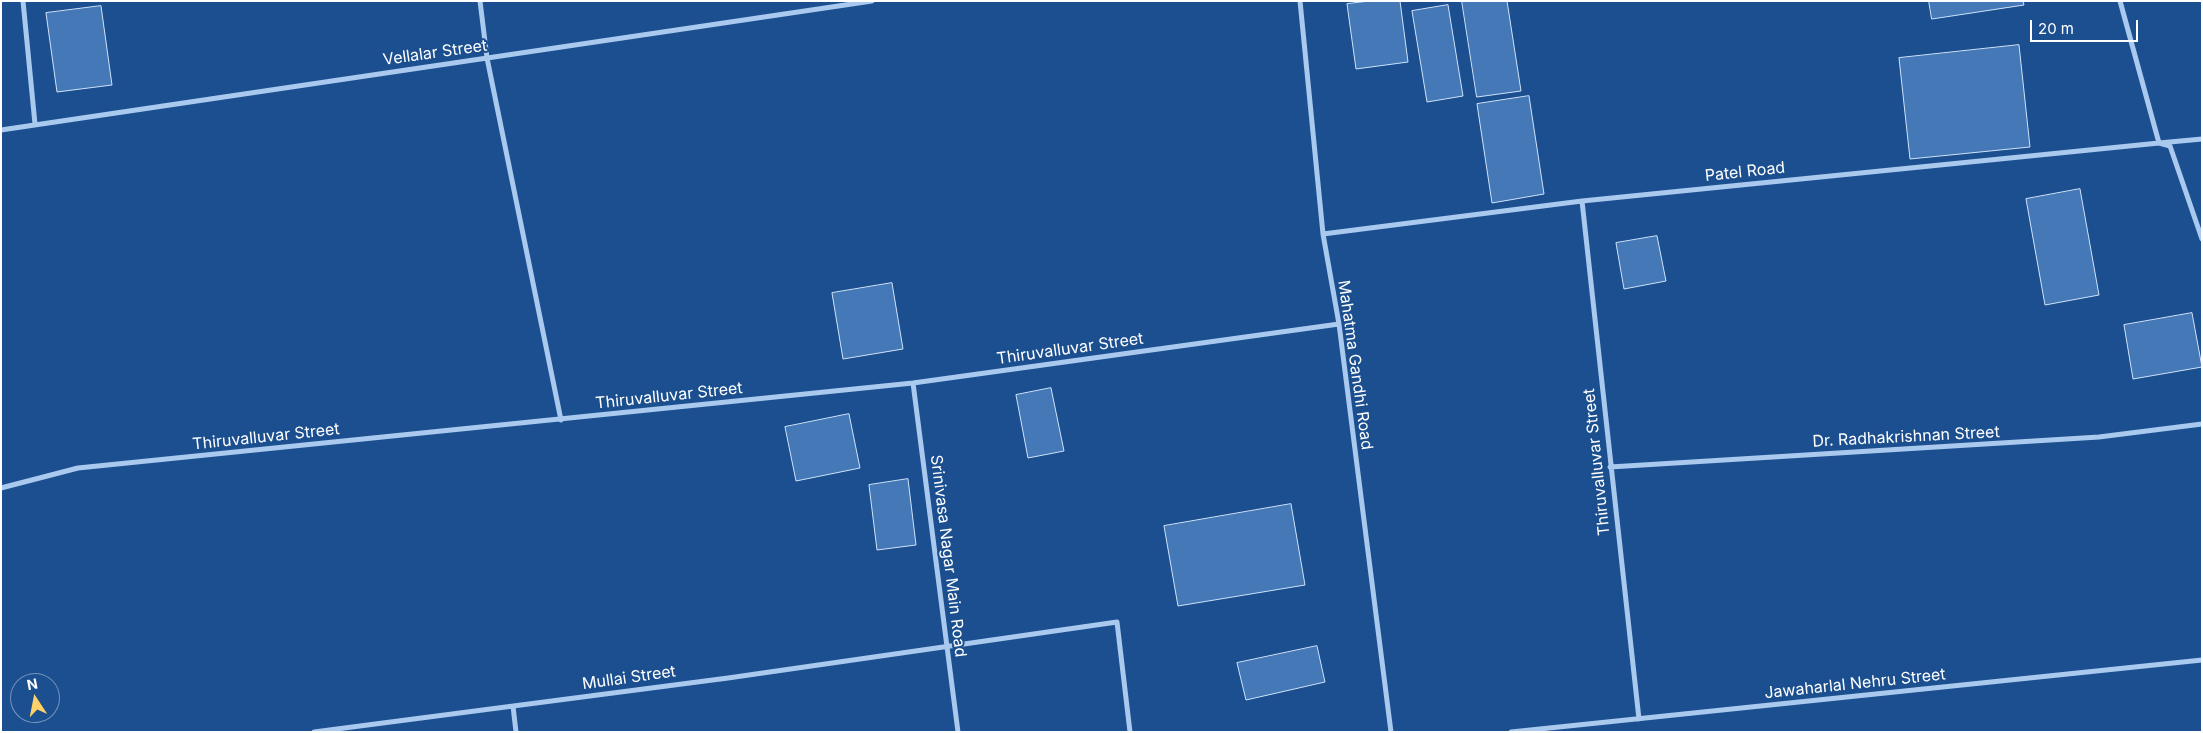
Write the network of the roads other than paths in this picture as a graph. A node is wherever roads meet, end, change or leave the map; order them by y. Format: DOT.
graph roads {
  1 [pos="23,1"];
  2 [pos="480,1"];
  3 [pos="872,1"];
  4 [pos="1300,1"];
  5 [pos="2120,1"];
  6 [pos="828,4"];
  7 [pos="487,58"];
  8 [pos="36,124"];
  9 [pos="1,130"];
  10 [pos="2202,139"];
  11 [pos="2158,143"];
  12 [pos="1582,202"];
  13 [pos="1323,234"];
  14 [pos="2202,239"];
  15 [pos="1339,324"];
  16 [pos="913,383"];
  17 [pos="561,420"];
  18 [pos="2202,424"];
  19 [pos="1610,467"];
  20 [pos="1,488"];
  21 [pos="947,648"];
  22 [pos="2202,660"];
  23 [pos="513,706"];
  24 [pos="1639,719"];
  25 [pos="314,732"];
  26 [pos="516,732"];
  27 [pos="958,732"];
  28 [pos="1130,732"];
  29 [pos="1391,732"];
  30 [pos="1511,732"];
  1 -- 8 [label="street"];
  2 -- 7 [label="street"];
  3 -- 6 [label="street, Vellalar Street"];
  4 -- 13 [label="street, Mahatma Gandhi Road"];
  5 -- 11 [label="street"];
  6 -- 7 [label="street, Vellalar Street"];
  7 -- 8 [label="street, Vellalar Street"];
  7 -- 17 [label="street"];
  8 -- 9 [label="street, Vellalar Street"];
  10 -- 11 [label="street"];
  11 -- 12 [label="street, Patel Road"];
  11 -- 14 [label="street, Patel Road"];
  12 -- 13 [label="street, Patel Road"];
  12 -- 19 [label="street, Thiruvalluvar Street"];
  13 -- 15 [label="street, Mahatma Gandhi Road"];
  15 -- 16 [label="street, Thiruvalluvar Street"];
  15 -- 29 [label="street, Mahatma Gandhi Road"];
  16 -- 17 [label="street, Thiruvalluvar Street"];
  16 -- 21 [label="street, Srinivasa Nagar Main Road"];
  17 -- 20 [label="street, Thiruvalluvar Street"];
  18 -- 19 [label="street, Dr. Radhakrishnan Street"];
  19 -- 24 [label="street, Thiruvalluvar Street"];
  21 -- 23 [label="street, Mullai Street"];
  21 -- 27 [label="street, Srinivasa Nagar Main Road"];
  21 -- 28 [label="street, Mullai Street"];
  22 -- 24 [label="street, Jawaharlal Nehru Street"];
  23 -- 25 [label="street, Mullai Street"];
  23 -- 26 [label="street"];
  24 -- 30 [label="street, Jawaharlal Nehru Street"];
}
